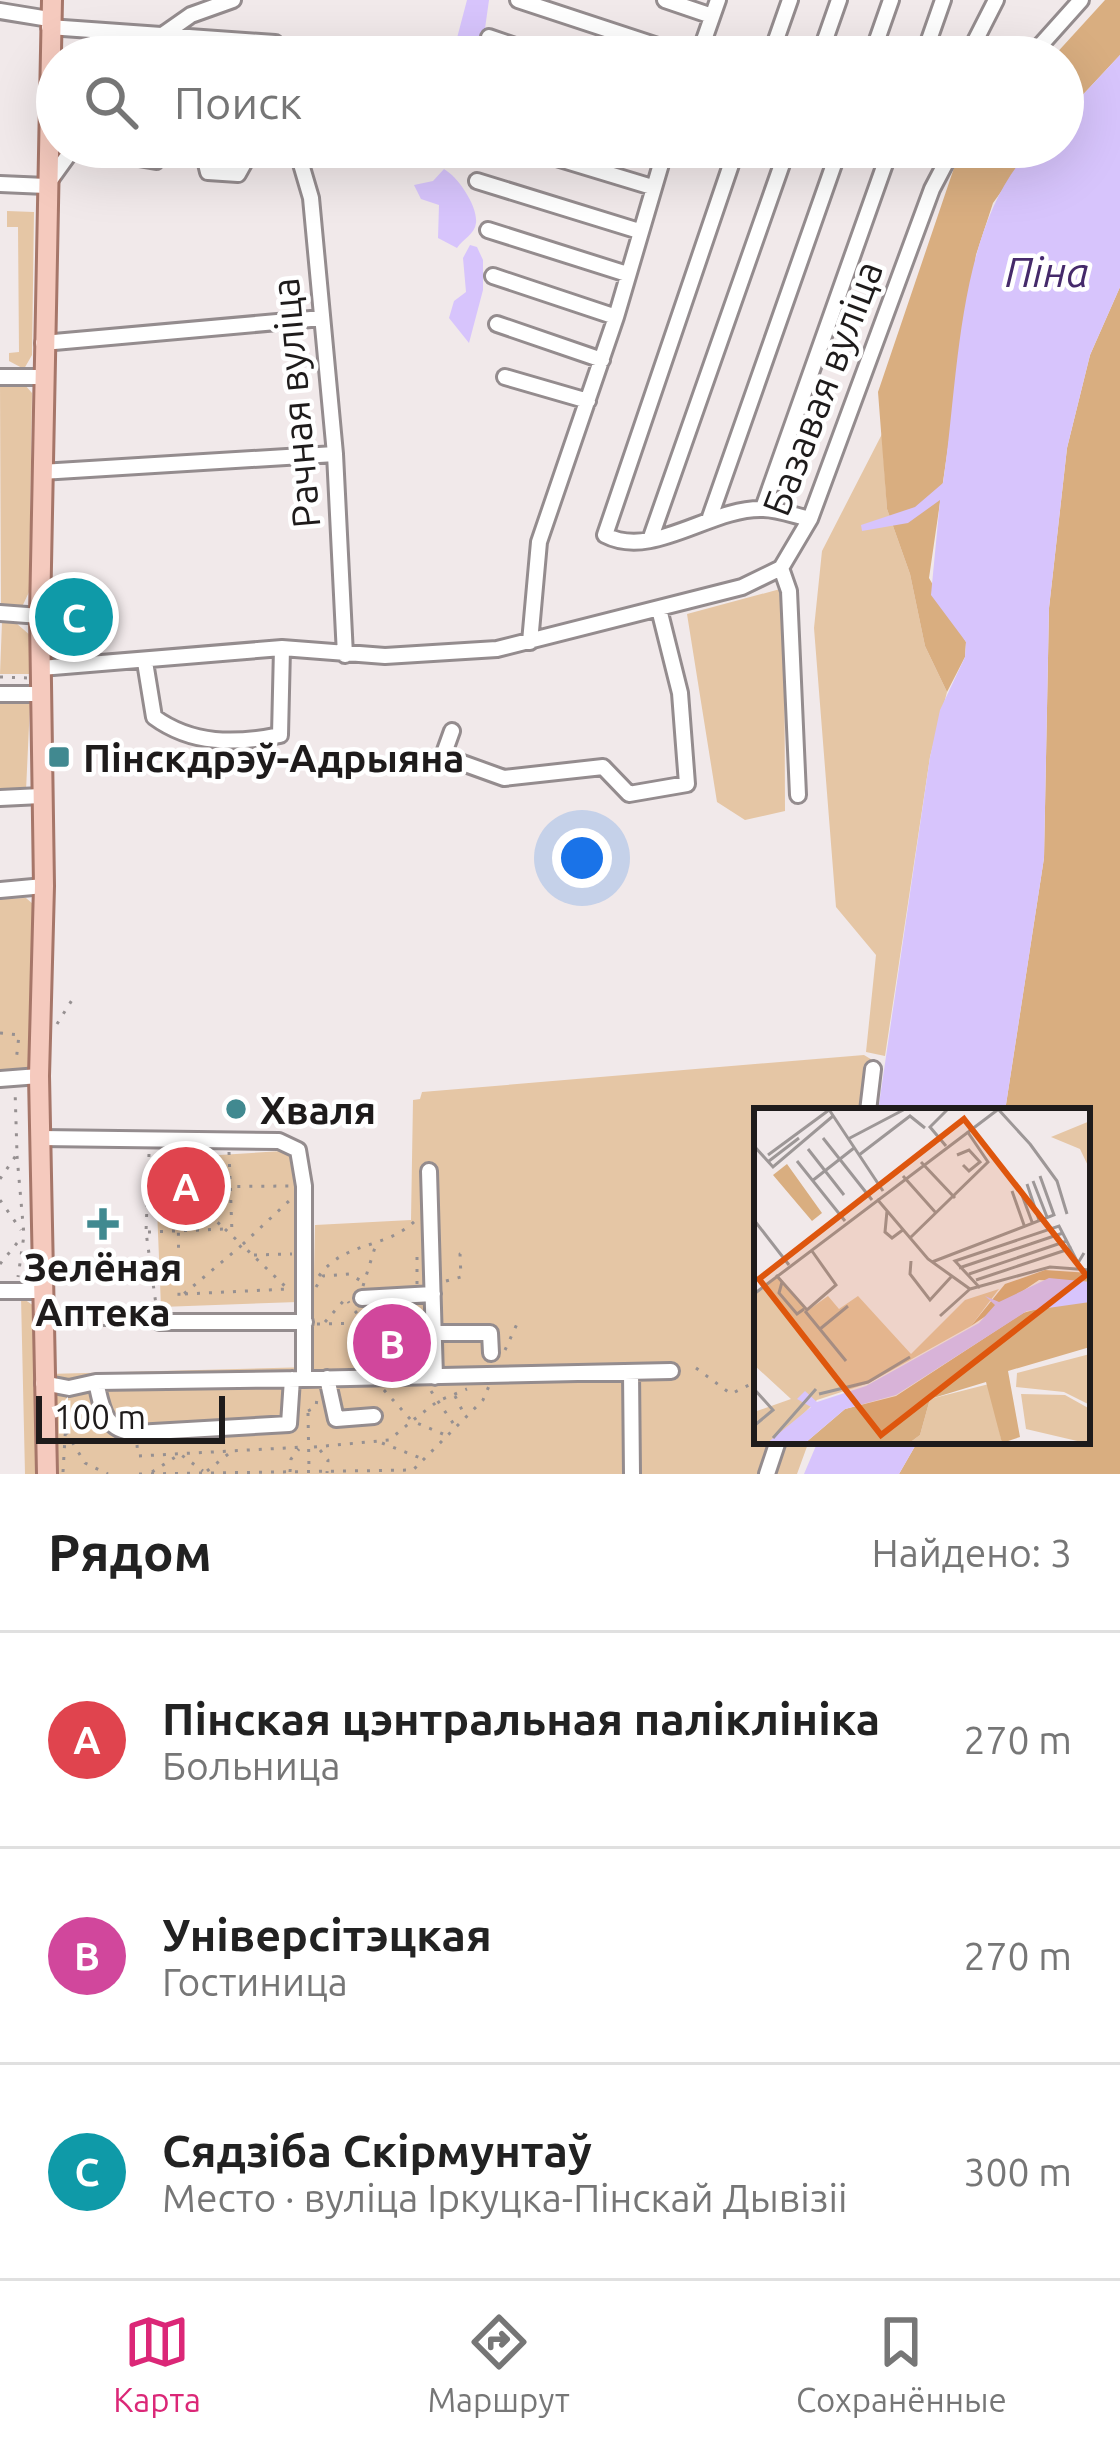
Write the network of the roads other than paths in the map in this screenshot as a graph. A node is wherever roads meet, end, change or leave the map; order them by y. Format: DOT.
graph roads {
  1 [pos="233,0"];
  2 [pos="518,0"];
  3 [pos="665,0"];
  4 [pos="718,0"];
  5 [pos="790,0"];
  6 [pos="839,0"];
  7 [pos="891,0"];
  8 [pos="943,0"];
  9 [pos="996,0"];
  10 [pos="1081,0"];
  11 [pos="0,11"];
  12 [pos="50,15"];
  13 [pos="712,16"];
  14 [pos="156,36"];
  15 [pos="162,36"];
  16 [pos="629,36"];
  17 [pos="703,36"];
  18 [pos="777,36"];
  19 [pos="826,36"];
  20 [pos="878,36"];
  21 [pos="930,36"];
  22 [pos="978,36"];
  23 [pos="1049,36"];
  24 [pos="47,168"];
  25 [pos="59,168"];
  26 [pos="207,168"];
  27 [pos="241,168"];
  28 [pos="302,168"];
  29 [pos="588,168"];
  30 [pos="659,168"];
  31 [pos="730,168"];
  32 [pos="781,168"];
  33 [pos="833,168"];
  34 [pos="884,168"];
  35 [pos="943,168"];
  36 [pos="477,181"];
  37 [pos="0,184"];
  38 [pos="46,186"];
  39 [pos="652,188"];
  40 [pos="488,230"];
  41 [pos="639,231"];
  42 [pos="627,274"];
  43 [pos="493,276"];
  44 [pos="616,317"];
  45 [pos="322,318"];
  46 [pos="497,324"];
  47 [pos="43,343"];
  48 [pos="602,359"];
  49 [pos="0,377"];
  50 [pos="43,377"];
  51 [pos="505,377"];
  52 [pos="588,401"];
  53 [pos="335,454"];
  54 [pos="40,472"];
  55 [pos="763,508"];
  56 [pos="710,517"];
  57 [pos="811,519"];
  58 [pos="650,540"];
  59 [pos="781,568"];
  60 [pos="659,609"];
  61 [pos="0,613"];
  62 [pos="40,616"];
  63 [pos="530,642"];
  64 [pos="282,648"];
  65 [pos="345,656"];
  66 [pos="145,662"];
  67 [pos="38,680"];
  68 [pos="0,694"];
  69 [pos="452,731"];
  70 [pos="798,795"];
  71 [pos="41,796"];
  72 [pos="0,798"];
  73 [pos="44,886"];
  74 [pos="0,890"];
  75 [pos="873,1070"];
  76 [pos="39,1076"];
  77 [pos="8,1078"];
  78 [pos="868,1108"];
  79 [pos="41,1138"];
  80 [pos="429,1171"];
  81 [pos="433,1290"];
  82 [pos="0,1291"];
  83 [pos="43,1291"];
  84 [pos="363,1292"];
  85 [pos="159,1322"];
  86 [pos="309,1323"];
  87 [pos="436,1334"];
  88 [pos="491,1354"];
  89 [pos="670,1371"];
  90 [pos="631,1372"];
  91 [pos="309,1378"];
  92 [pos="431,1381"];
  93 [pos="96,1382"];
  94 [pos="44,1383"];
  95 [pos="374,1416"];
  96 [pos="777,1444"];
  97 [pos="47,1474"];
  98 [pos="632,1474"];
  99 [pos="767,1474"];
  1 -- 15 [label="street"];
  2 -- 16 [label="street"];
  3 -- 13 [label="street"];
  4 -- 13 [label="street"];
  5 -- 18 [label="street"];
  6 -- 19 [label="street"];
  7 -- 20 [label="street"];
  8 -- 21 [label="street"];
  9 -- 22 [label="street"];
  10 -- 23 [label="street"];
  11 -- 12 [label="street"];
  12 -- 14 [label="street"];
  13 -- 17 [label="street"];
  24 -- 38 [label="main road"];
  25 -- 38 [label="street"];
  26 -- 27 [label="street"];
  28 -- 45 [label="street, Рачная вуліца"];
  29 -- 39 [label="street"];
  30 -- 39 [label="street"];
  31 -- 58 [label="street"];
  32 -- 58 [label="street"];
  33 -- 56 [label="street"];
  34 -- 55 [label="street"];
  35 -- 57 [label="street, Базавая вуліца"];
  36 -- 41 [label="street"];
  37 -- 38 [label="street"];
  38 -- 47 [label="main road"];
  39 -- 41 [label="street"];
  40 -- 42 [label="street"];
  41 -- 42 [label="street"];
  42 -- 44 [label="street"];
  43 -- 44 [label="street"];
  44 -- 48 [label="street"];
  45 -- 47 [label="street"];
  45 -- 53 [label="street, Рачная вуліца"];
  46 -- 48 [label="street"];
  47 -- 50 [label="main road"];
  48 -- 52 [label="street"];
  49 -- 50 [label="street"];
  50 -- 54 [label="main road"];
  51 -- 52 [label="street"];
  52 -- 63 [label="street"];
  53 -- 54 [label="street"];
  53 -- 65 [label="street, Рачная вуліца"];
  54 -- 62 [label="main road"];
  55 -- 56 [label="street"];
  55 -- 57 [label="street"];
  56 -- 58 [label="street"];
  57 -- 59 [label="street, Базавая вуліца"];
  59 -- 60 [label="street, Базавая вуліца"];
  59 -- 70 [label="street"];
  60 -- 63 [label="street, Базавая вуліца"];
  60 -- 69 [label="street"];
  61 -- 62 [label="street"];
  62 -- 67 [label="main road"];
  63 -- 65 [label="street, Базавая вуліца"];
  64 -- 65 [label="street, Базавая вуліца"];
  64 -- 66 [label="street, Базавая вуліца"];
  64 -- 66 [label="street"];
  66 -- 67 [label="street, Базавая вуліца"];
  67 -- 68 [label="street, Базавая вуліца"];
  67 -- 71 [label="main road"];
  71 -- 72 [label="street"];
  71 -- 73 [label="main road"];
  73 -- 74 [label="street"];
  73 -- 76 [label="main road"];
  75 -- 78 [label="street"];
  76 -- 77 [label="street"];
  76 -- 79 [label="main road"];
  79 -- 83 [label="main road"];
  79 -- 86 [label="street"];
  80 -- 81 [label="street"];
  81 -- 84 [label="street"];
  81 -- 87 [label="street"];
  82 -- 83 [label="street"];
  83 -- 94 [label="main road"];
  85 -- 86 [label="street"];
  86 -- 91 [label="street"];
  87 -- 88 [label="street"];
  87 -- 92 [label="street"];
  89 -- 90 [label="street"];
  90 -- 92 [label="street"];
  90 -- 98 [label="street"];
  91 -- 92 [label="street"];
  91 -- 93 [label="street"];
  91 -- 93 [label="street"];
  91 -- 95 [label="street"];
  93 -- 94 [label="street"];
  94 -- 97 [label="main road"];
  96 -- 99 [label="street"];
}
